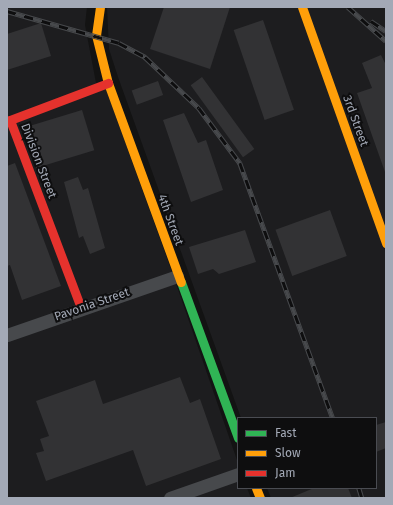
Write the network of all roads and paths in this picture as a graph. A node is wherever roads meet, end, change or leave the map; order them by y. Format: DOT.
graph roads {
  1 [pos="100,7"];
  2 [pos="302,7"];
  3 [pos="108,83"];
  4 [pos="386,243"];
  5 [pos="177,276"];
  6 [pos="81,308"];
  7 [pos="7,335"];
  8 [pos="237,435"];
  9 [pos="237,474"];
  10 [pos="170,498"];
  1 -- 3 [label="street, 4th Street"];
  2 -- 4 [label="street, 3rd Street"];
  3 -- 5 [label="street, 4th Street"];
  3 -- 6 [label="street, Division Street"];
  5 -- 6 [label="street, Pavonia Street"];
  5 -- 8 [label="street, 4th Street"];
  6 -- 7 [label="street, Pavonia Street"];
  9 -- 10 [label="street"];
}
